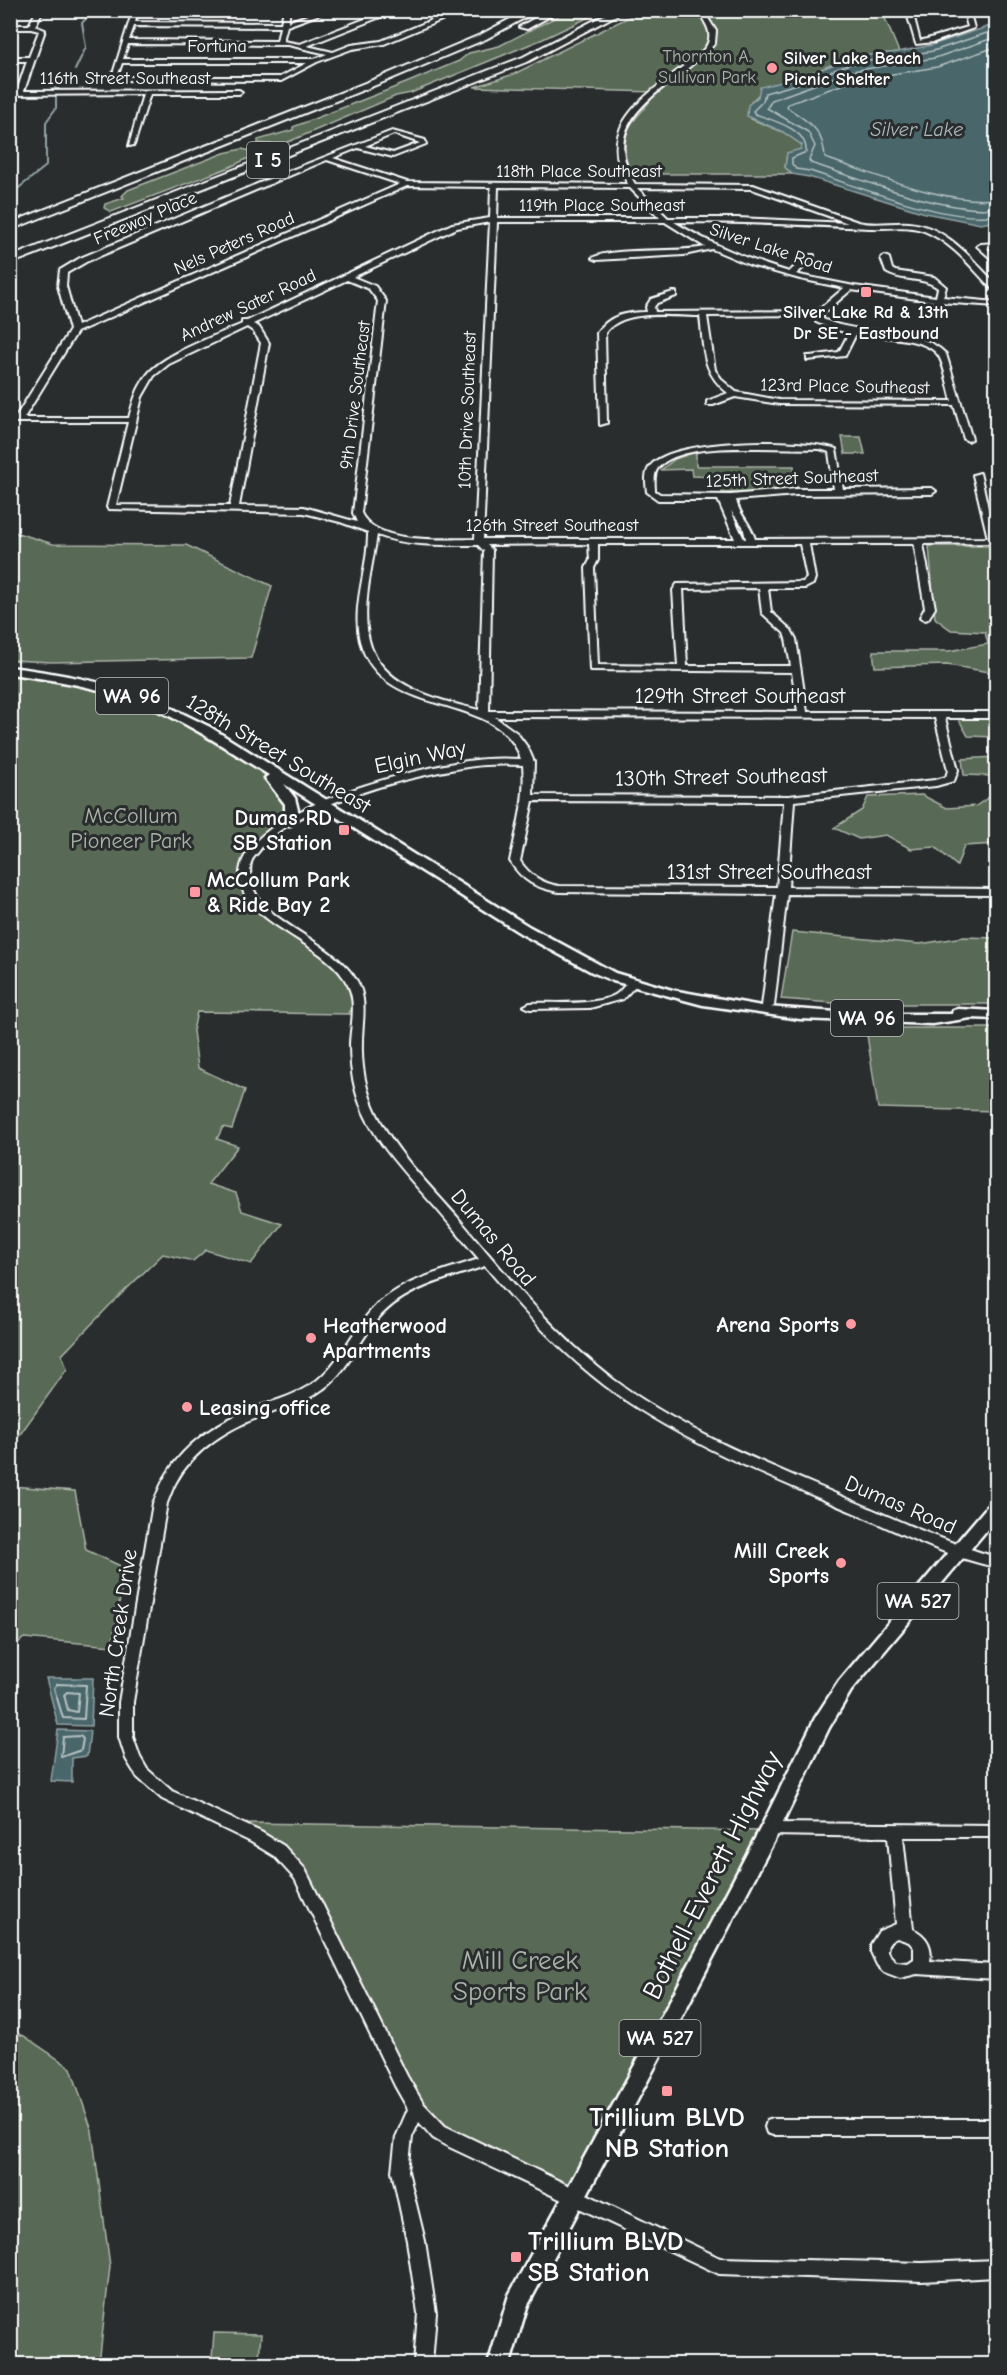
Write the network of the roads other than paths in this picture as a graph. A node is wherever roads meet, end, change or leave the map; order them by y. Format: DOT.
graph roads {
  1 [pos="40,10"];
  2 [pos="136,10"];
  3 [pos="287,10"];
  4 [pos="328,10"];
  5 [pos="395,10"];
  6 [pos="463,10"];
  7 [pos="535,10"];
  8 [pos="557,10"];
  9 [pos="614,10"];
  10 [pos="622,10"];
  11 [pos="700,10"];
  12 [pos="909,10"];
  13 [pos="966,10"];
  14 [pos="131,24"];
  15 [pos="284,25"];
  16 [pos="10,27"];
  17 [pos="31,27"];
  18 [pos="125,42"];
  19 [pos="280,43"];
  20 [pos="303,45"];
  21 [pos="333,54"];
  22 [pos="10,59"];
  23 [pos="31,59"];
  24 [pos="526,59"];
  25 [pos="119,61"];
  26 [pos="315,61"];
  27 [pos="366,86"];
  28 [pos="239,92"];
  29 [pos="10,93"];
  30 [pos="20,93"];
  31 [pos="147,93"];
  32 [pos="131,145"];
  33 [pos="358,146"];
  34 [pos="326,158"];
  35 [pos="406,184"];
  36 [pos="495,186"];
  37 [pos="633,186"];
  38 [pos="492,220"];
  39 [pos="667,221"];
  40 [pos="855,225"];
  41 [pos="10,227"];
  42 [pos="996,245"];
  43 [pos="713,247"];
  44 [pos="811,257"];
  45 [pos="596,258"];
  46 [pos="885,258"];
  47 [pos="10,261"];
  48 [pos="996,261"];
  49 [pos="791,274"];
  50 [pos="346,277"];
  51 [pos="849,288"];
  52 [pos="996,288"];
  53 [pos="673,294"];
  54 [pos="939,300"];
  55 [pos="996,304"];
  56 [pos="651,313"];
  57 [pos="703,313"];
  58 [pos="819,313"];
  59 [pos="245,323"];
  60 [pos="74,330"];
  61 [pos="854,331"];
  62 [pos="810,358"];
  63 [pos="734,394"];
  64 [pos="956,403"];
  65 [pos="710,404"];
  66 [pos="14,420"];
  67 [pos="132,420"];
  68 [pos="603,423"];
  69 [pos="968,439"];
  70 [pos="977,475"];
  71 [pos="839,491"];
  72 [pos="932,491"];
  73 [pos="721,498"];
  74 [pos="731,498"];
  75 [pos="111,507"];
  76 [pos="234,508"];
  77 [pos="373,532"];
  78 [pos="479,541"];
  79 [pos="593,541"];
  80 [pos="995,541"];
  81 [pos="740,542"];
  82 [pos="751,542"];
  83 [pos="804,542"];
  84 [pos="918,542"];
  85 [pos="763,585"];
  86 [pos="925,617"];
  87 [pos="683,669"];
  88 [pos="796,669"];
  89 [pos="10,670"];
  90 [pos="484,714"];
  91 [pos="803,714"];
  92 [pos="996,715"];
  93 [pos="939,716"];
  94 [pos="529,762"];
  95 [pos="257,763"];
  96 [pos="528,798"];
  97 [pos="789,799"];
  98 [pos="323,803"];
  99 [pos="287,822"];
  100 [pos="782,891"];
  101 [pos="996,892"];
  102 [pos="585,961"];
  103 [pos="633,983"];
  104 [pos="530,1006"];
  105 [pos="768,1006"];
  106 [pos="966,1015"];
  107 [pos="996,1015"];
  108 [pos="487,1261"];
  109 [pos="996,1508"];
  110 [pos="960,1552"];
  111 [pos="996,1562"];
  112 [pos="770,1829"];
  113 [pos="895,1829"];
  114 [pos="996,1831"];
  115 [pos="905,1932"];
  116 [pos="916,1967"];
  117 [pos="996,1972"];
  118 [pos="417,2108"];
  119 [pos="773,2127"];
  120 [pos="996,2127"];
  121 [pos="575,2197"];
  122 [pos="996,2269"];
  123 [pos="423,2364"];
  124 [pos="499,2364"];
  1 -- 17 [label="street"];
  2 -- 14 [label="street"];
  3 -- 15 [label="street"];
  4 -- 15 [label="street"];
  5 -- 20 [label="street"];
  6 -- 21 [label="street"];
  7 -- 27 [label="highway, I 5"];
  8 -- 27 [label="highway"];
  9 -- 24 [label="highway"];
  10 -- 24 [label="highway, I 5"];
  11 -- 37 [label="street, Silver Lake Road"];
  12 -- 13 [label="street"];
  14 -- 15 [label="street"];
  14 -- 18 [label="street"];
  15 -- 19 [label="street"];
  16 -- 17 [label="street"];
  17 -- 23 [label="street"];
  18 -- 19 [label="street"];
  18 -- 25 [label="street"];
  19 -- 20 [label="street"];
  20 -- 21 [label="street"];
  21 -- 26 [label="street"];
  22 -- 23 [label="street"];
  23 -- 30 [label="street"];
  24 -- 47 [label="highway, I 5"];
  25 -- 26 [label="street, Fortuna"];
  25 -- 26 [label="street"];
  27 -- 41 [label="highway, I 5"];
  28 -- 31 [label="street, 116th Street Southeast"];
  29 -- 30 [label="street, 116th Street Southeast"];
  30 -- 31 [label="street, 116th Street Southeast"];
  31 -- 32 [label="street"];
  33 -- 33 [label="street, Freeway Place"];
  33 -- 34 [label="street, Freeway Place"];
  34 -- 35 [label="street"];
  34 -- 60 [label="street, Freeway Place"];
  35 -- 36 [label="street, 118th Place Southeast"];
  35 -- 60 [label="street, Nels Peters Road"];
  36 -- 37 [label="street, 118th Place Southeast"];
  36 -- 38 [label="street, 10th Drive Southeast"];
  37 -- 39 [label="street, Silver Lake Road"];
  37 -- 40 [label="street, 118th Place Southeast"];
  38 -- 39 [label="street, 119th Place Southeast"];
  38 -- 50 [label="street, Andrew Sater Road"];
  38 -- 78 [label="street, 10th Drive Southeast"];
  39 -- 40 [label="street, 119th Place Southeast"];
  39 -- 43 [label="street, Silver Lake Road"];
  40 -- 52 [label="street, 119th Place Southeast"];
  42 -- 48 [label="street"];
  43 -- 45 [label="street"];
  43 -- 49 [label="street, Silver Lake Road"];
  44 -- 49 [label="street"];
  46 -- 54 [label="street"];
  49 -- 51 [label="street, Silver Lake Road"];
  50 -- 59 [label="street, Andrew Sater Road"];
  50 -- 77 [label="street, 9th Drive Southeast"];
  51 -- 54 [label="street, Silver Lake Road"];
  51 -- 58 [label="street"];
  53 -- 56 [label="street"];
  54 -- 55 [label="street, Silver Lake Road"];
  56 -- 57 [label="street"];
  56 -- 68 [label="street"];
  57 -- 58 [label="street"];
  57 -- 63 [label="street"];
  58 -- 61 [label="street"];
  59 -- 67 [label="street, Andrew Sater Road"];
  59 -- 76 [label="street"];
  60 -- 66 [label="street"];
  61 -- 62 [label="street"];
  61 -- 64 [label="street"];
  63 -- 64 [label="street, 123rd Place Southeast"];
  63 -- 65 [label="street"];
  64 -- 69 [label="street"];
  66 -- 67 [label="street"];
  67 -- 75 [label="street, Andrew Sater Road"];
  70 -- 80 [label="street"];
  71 -- 72 [label="street, 125th Street Southeast"];
  71 -- 73 [label="street, 125th Street Southeast"];
  71 -- 74 [label="street, 125th Street Southeast"];
  73 -- 74 [label="street, 125th Street Southeast"];
  73 -- 81 [label="street"];
  74 -- 82 [label="street"];
  75 -- 76 [label="street, 126th Street Southeast"];
  76 -- 77 [label="street, 126th Street Southeast"];
  77 -- 78 [label="street, 126th Street Southeast"];
  77 -- 90 [label="street"];
  78 -- 79 [label="street, 126th Street Southeast"];
  78 -- 90 [label="street, 10th Drive Southeast"];
  79 -- 81 [label="street, 126th Street Southeast"];
  79 -- 87 [label="street"];
  80 -- 84 [label="street, 126th Street Southeast"];
  81 -- 82 [label="street, 126th Street Southeast"];
  82 -- 83 [label="street, 126th Street Southeast"];
  83 -- 84 [label="street, 126th Street Southeast"];
  83 -- 85 [label="street"];
  84 -- 86 [label="street"];
  85 -- 87 [label="street"];
  85 -- 88 [label="street"];
  87 -- 88 [label="street"];
  88 -- 91 [label="street"];
  89 -- 95 [label="main road, 128th Street Southeast / WA 96"];
  90 -- 91 [label="street, 129th Street Southeast"];
  90 -- 94 [label="street"];
  91 -- 93 [label="street, 129th Street Southeast"];
  92 -- 93 [label="street, 129th Street Southeast"];
  93 -- 97 [label="street, 130th Street Southeast"];
  94 -- 96 [label="street"];
  94 -- 98 [label="street, Elgin Way"];
  95 -- 98 [label="main road, 128th Street Southeast / WA 96"];
  95 -- 99 [label="main road"];
  96 -- 97 [label="street, 130th Street Southeast"];
  96 -- 100 [label="street, 131st Street Southeast"];
  97 -- 100 [label="street"];
  98 -- 99 [label="street, Dumas Road"];
  98 -- 102 [label="main road, 128th Street Southeast / WA 96"];
  99 -- 108 [label="street, Dumas Road"];
  100 -- 101 [label="street, 131st Street Southeast"];
  100 -- 105 [label="street"];
  102 -- 103 [label="main road, WA 96"];
  102 -- 105 [label="main road, WA 96"];
  103 -- 104 [label="street"];
  103 -- 106 [label="main road, WA 96"];
  105 -- 106 [label="main road, WA 96"];
  106 -- 107 [label="main road, WA 96"];
  108 -- 110 [label="street, Dumas Road"];
  108 -- 118 [label="street, North Creek Drive"];
  109 -- 110 [label="main road, Bothell-Everett Highway / WA 527"];
  110 -- 111 [label="street, Dumas Road"];
  110 -- 112 [label="main road, Bothell-Everett Highway / WA 527"];
  112 -- 113 [label="street"];
  112 -- 121 [label="main road, Bothell-Everett Highway / WA 527"];
  113 -- 114 [label="street"];
  113 -- 115 [label="street"];
  115 -- 116 [label="street"];
  115 -- 116 [label="street"];
  116 -- 117 [label="street"];
  118 -- 121 [label="street, North Creek Drive"];
  118 -- 123 [label="street"];
  119 -- 120 [label="street"];
  121 -- 122 [label="street, North Creek Drive"];
  121 -- 124 [label="main road, Bothell-Everett Highway / WA 527"];
}
